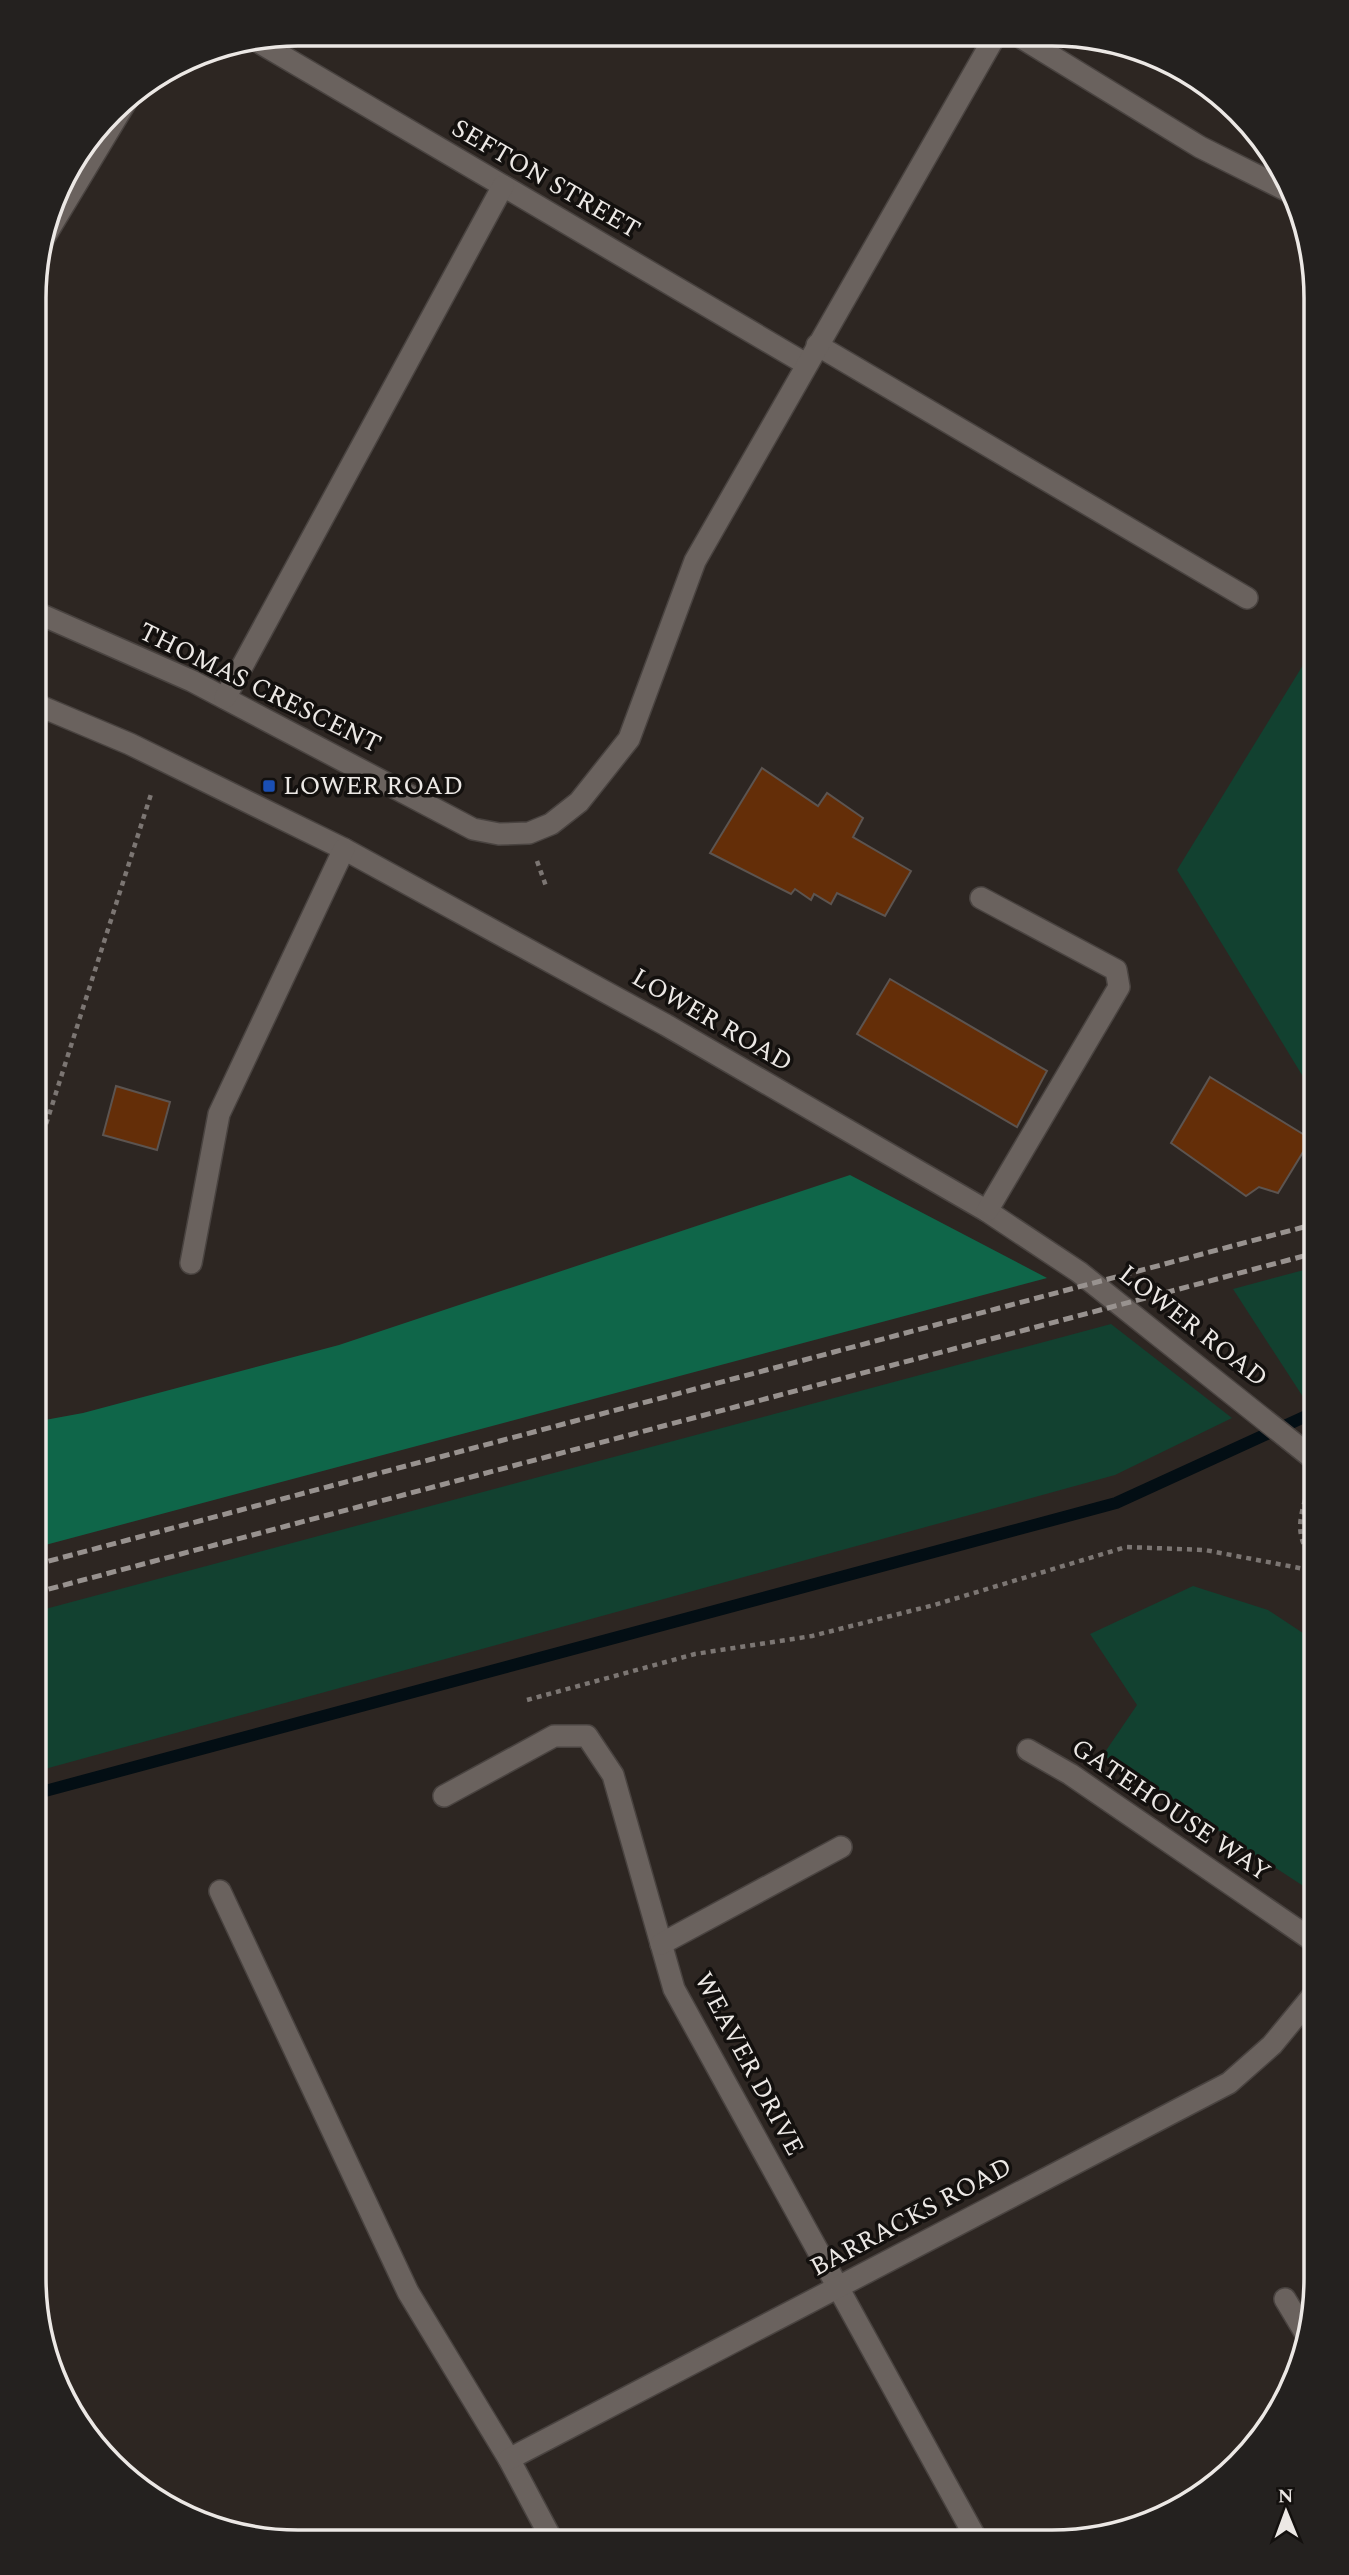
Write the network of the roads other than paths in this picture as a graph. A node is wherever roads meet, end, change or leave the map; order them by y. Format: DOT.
graph roads {
  1 [pos="989,46"];
  2 [pos="1035,46"];
  3 [pos="268,48"];
  4 [pos="109,130"];
  5 [pos="503,186"];
  6 [pos="1278,186"];
  7 [pos="63,206"];
  8 [pos="817,345"];
  9 [pos="806,364"];
  10 [pos="1247,598"];
  11 [pos="46,617"];
  12 [pos="225,698"];
  13 [pos="46,709"];
  14 [pos="344,849"];
  15 [pos="981,898"];
  16 [pos="987,1211"];
  17 [pos="191,1263"];
  18 [pos="1304,1450"];
  19 [pos="1028,1750"];
  20 [pos="444,1797"];
  21 [pos="841,1847"];
  22 [pos="220,1891"];
  23 [pos="1304,1934"];
  24 [pos="661,1944"];
  25 [pos="1304,2006"];
  26 [pos="838,2287"];
  27 [pos="1285,2299"];
  28 [pos="1299,2323"];
  29 [pos="509,2459"];
  30 [pos="547,2530"];
  31 [pos="971,2530"];
  1 -- 8 [label="street, THOMAS CRESCENT"];
  2 -- 6 [label="street"];
  3 -- 5 [label="street, SEFTON STREET"];
  4 -- 7 [label="street"];
  5 -- 9 [label="street, SEFTON STREET"];
  5 -- 12 [label="street"];
  8 -- 9 [label="street, THOMAS CRESCENT"];
  8 -- 10 [label="street"];
  9 -- 12 [label="street, THOMAS CRESCENT"];
  11 -- 12 [label="street, THOMAS CRESCENT"];
  13 -- 14 [label="street, LOWER ROAD"];
  14 -- 16 [label="street, LOWER ROAD"];
  14 -- 17 [label="street"];
  15 -- 16 [label="street"];
  16 -- 18 [label="street, LOWER ROAD"];
  19 -- 23 [label="street, GATEHOUSE WAY"];
  20 -- 24 [label="street, WEAVER DRIVE"];
  21 -- 24 [label="street"];
  22 -- 29 [label="street"];
  24 -- 26 [label="street, WEAVER DRIVE"];
  25 -- 26 [label="street, BARRACKS ROAD"];
  26 -- 29 [label="street, BARRACKS ROAD"];
  26 -- 31 [label="street, WEAVER DRIVE"];
  27 -- 28 [label="street"];
  29 -- 30 [label="street"];
}
